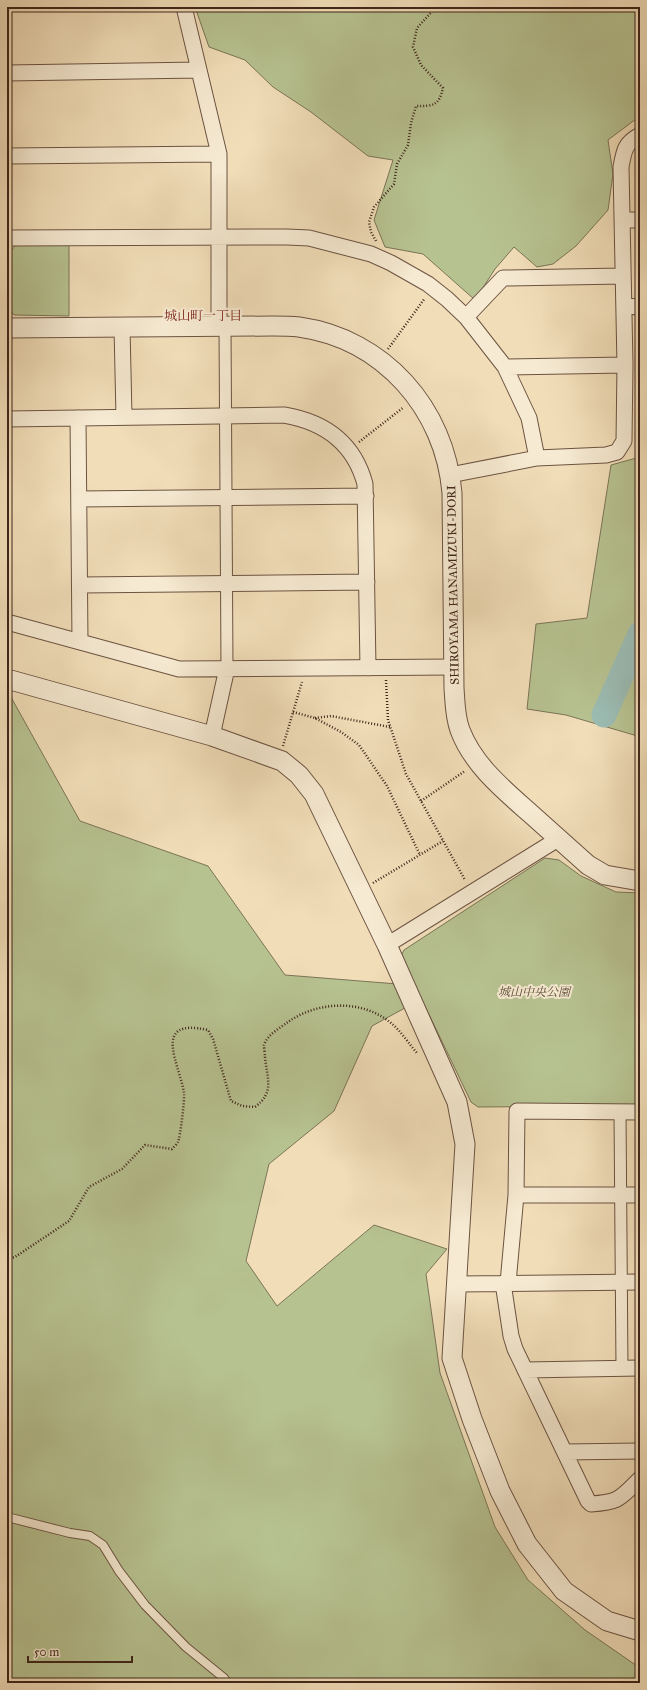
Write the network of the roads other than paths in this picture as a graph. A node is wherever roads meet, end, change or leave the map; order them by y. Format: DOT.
graph roads {
  1 [pos="184,7"];
  2 [pos="199,70"];
  3 [pos="7,73"];
  4 [pos="640,135"];
  5 [pos="219,154"];
  6 [pos="7,156"];
  7 [pos="622,220"];
  8 [pos="640,220"];
  9 [pos="219,237"];
  10 [pos="7,238"];
  11 [pos="623,276"];
  12 [pos="624,306"];
  13 [pos="640,306"];
  14 [pos="466,317"];
  15 [pos="222,326"];
  16 [pos="122,327"];
  17 [pos="7,328"];
  18 [pos="625,365"];
  19 [pos="505,368"];
  20 [pos="225,416"];
  21 [pos="124,417"];
  22 [pos="78,418"];
  23 [pos="7,419"];
  24 [pos="537,458"];
  25 [pos="450,475"];
  26 [pos="366,496"];
  27 [pos="226,497"];
  28 [pos="79,499"];
  29 [pos="367,582"];
  30 [pos="226,583"];
  31 [pos="80,585"];
  32 [pos="7,622"];
  33 [pos="80,642"];
  34 [pos="453,667"];
  35 [pos="227,668"];
  36 [pos="368,668"];
  37 [pos="7,679"];
  38 [pos="212,736"];
  39 [pos="558,839"];
  40 [pos="640,881"];
  41 [pos="387,945"];
  42 [pos="620,1112"];
  43 [pos="640,1112"];
  44 [pos="516,1195"];
  45 [pos="621,1195"];
  46 [pos="640,1195"];
  47 [pos="621,1282"];
  48 [pos="640,1282"];
  49 [pos="506,1283"];
  50 [pos="457,1284"];
  51 [pos="622,1368"];
  52 [pos="640,1368"];
  53 [pos="525,1370"];
  54 [pos="640,1451"];
  55 [pos="565,1452"];
  56 [pos="640,1479"];
  57 [pos="7,1517"];
  58 [pos="640,1631"];
  59 [pos="227,1683"];
  1 -- 2 [label="street"];
  2 -- 3 [label="street"];
  2 -- 5 [label="street"];
  4 -- 7 [label="street"];
  5 -- 6 [label="street"];
  5 -- 9 [label="street"];
  7 -- 8 [label="street"];
  7 -- 11 [label="street"];
  9 -- 10 [label="street"];
  9 -- 14 [label="street"];
  9 -- 15 [label="street"];
  11 -- 12 [label="street"];
  11 -- 14 [label="street"];
  12 -- 13 [label="street"];
  12 -- 18 [label="street"];
  14 -- 19 [label="street"];
  15 -- 16 [label="street, SHIROYAMA HANAMIZUKI-DORI"];
  15 -- 20 [label="street"];
  15 -- 25 [label="street, SHIROYAMA HANAMIZUKI-DORI"];
  16 -- 17 [label="street, SHIROYAMA HANAMIZUKI-DORI"];
  16 -- 21 [label="street"];
  18 -- 19 [label="street"];
  18 -- 24 [label="street"];
  19 -- 24 [label="street"];
  20 -- 21 [label="street"];
  20 -- 26 [label="street"];
  20 -- 27 [label="street"];
  21 -- 22 [label="street"];
  22 -- 23 [label="street"];
  22 -- 28 [label="street"];
  24 -- 25 [label="street"];
  25 -- 34 [label="street, SHIROYAMA HANAMIZUKI-DORI"];
  26 -- 27 [label="street"];
  26 -- 29 [label="street"];
  27 -- 28 [label="street"];
  27 -- 30 [label="street"];
  28 -- 31 [label="street"];
  29 -- 30 [label="street"];
  29 -- 36 [label="street"];
  30 -- 31 [label="street"];
  30 -- 35 [label="street"];
  31 -- 33 [label="street"];
  32 -- 33 [label="street"];
  33 -- 35 [label="street"];
  34 -- 36 [label="street"];
  34 -- 39 [label="street, SHIROYAMA HANAMIZUKI-DORI"];
  35 -- 36 [label="street"];
  35 -- 38 [label="street"];
  37 -- 38 [label="street"];
  38 -- 41 [label="street"];
  39 -- 40 [label="street, SHIROYAMA HANAMIZUKI-DORI"];
  39 -- 41 [label="street"];
  41 -- 50 [label="street"];
  42 -- 43 [label="street"];
  42 -- 44 [label="street"];
  42 -- 45 [label="street"];
  44 -- 45 [label="street"];
  44 -- 49 [label="street"];
  45 -- 46 [label="street"];
  45 -- 47 [label="street"];
  47 -- 48 [label="street"];
  47 -- 49 [label="street"];
  47 -- 51 [label="street"];
  49 -- 50 [label="street"];
  49 -- 53 [label="street"];
  50 -- 58 [label="street"];
  51 -- 52 [label="street"];
  51 -- 53 [label="street"];
  53 -- 55 [label="street"];
  54 -- 55 [label="street"];
  55 -- 56 [label="street"];
  57 -- 59 [label="lane"];
}
